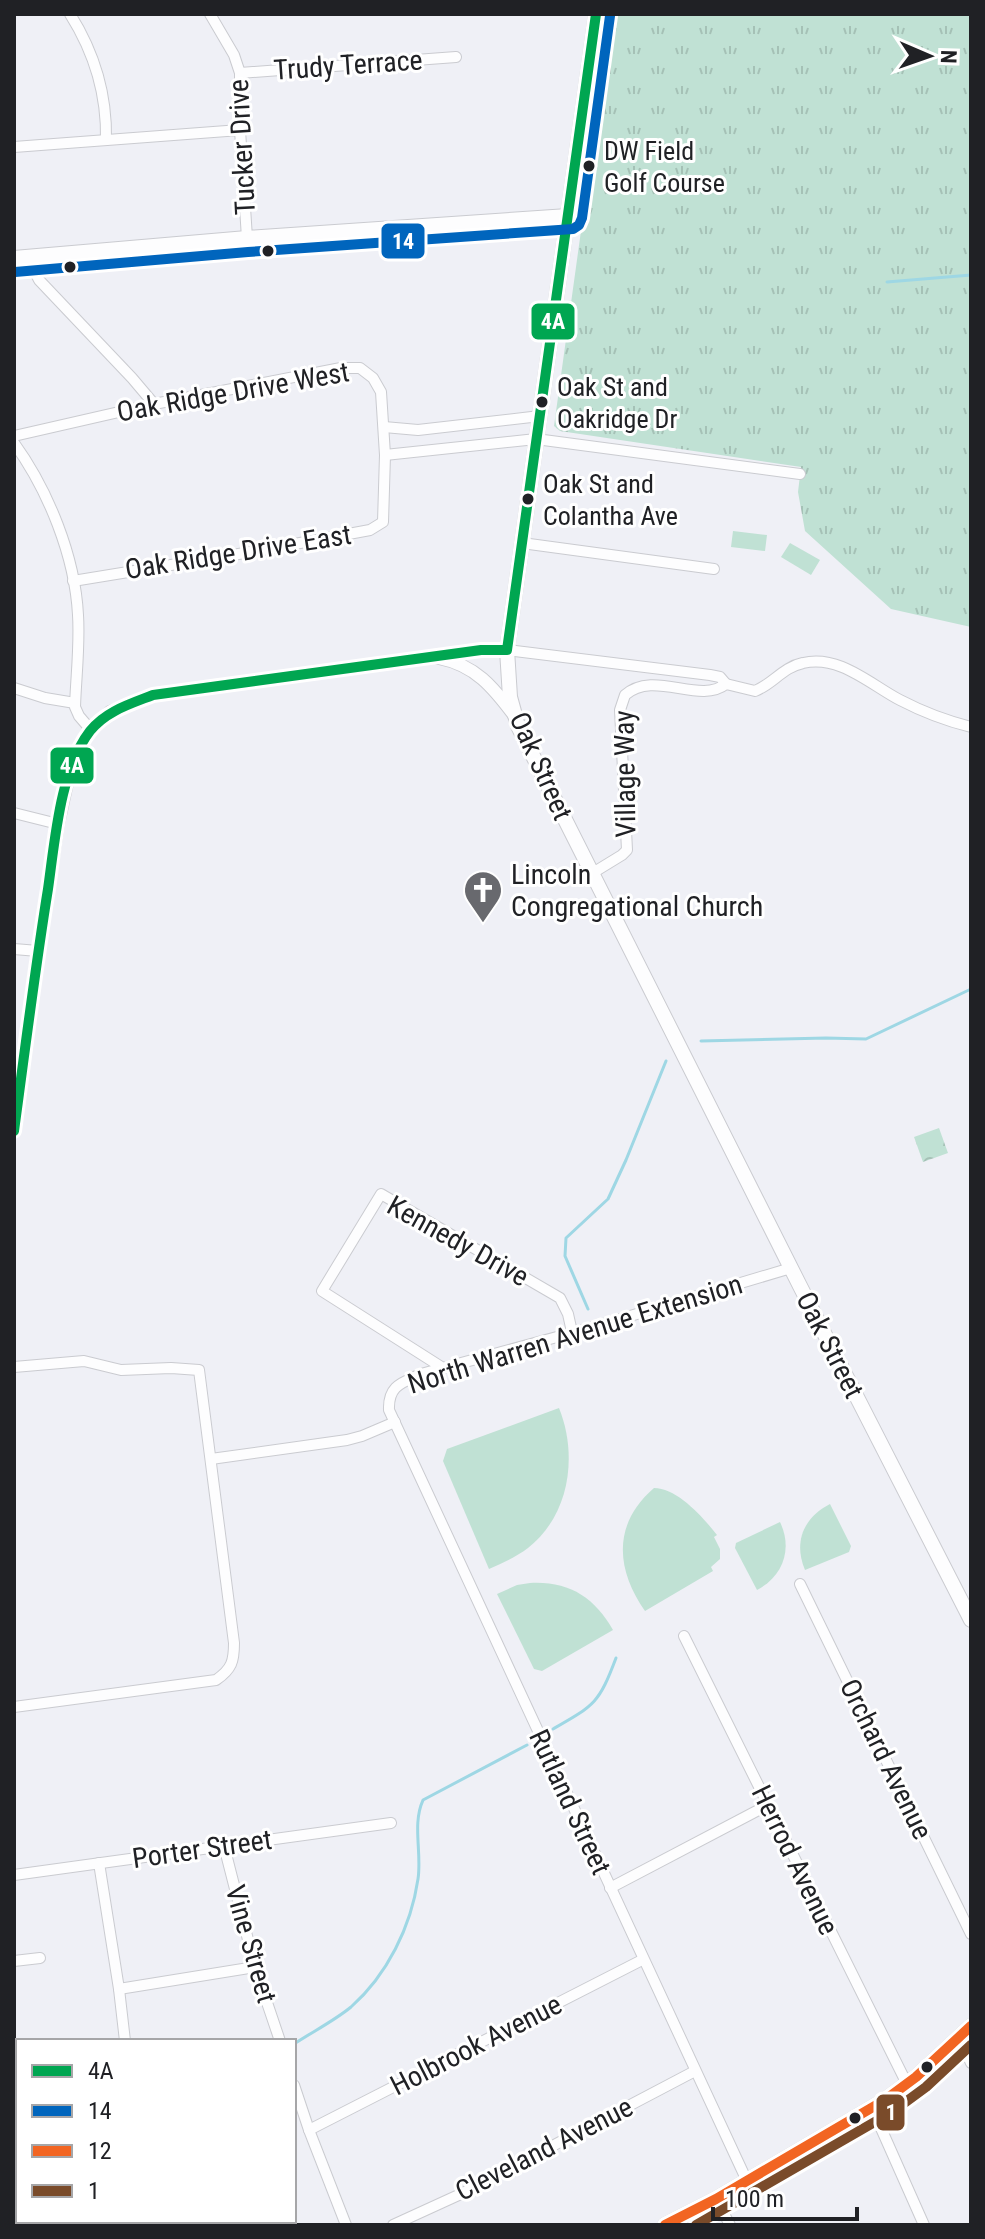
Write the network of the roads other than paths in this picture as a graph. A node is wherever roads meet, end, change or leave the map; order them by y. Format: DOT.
graph roads {
  1 [pos="70,14"];
  2 [pos="210,14"];
  3 [pos="596,14"];
  4 [pos="456,57"];
  5 [pos="240,73"];
  6 [pos="240,130"];
  7 [pos="106,140"];
  8 [pos="14,147"];
  9 [pos="568,216"];
  10 [pos="247,238"];
  11 [pos="20,258"];
  12 [pos="154,404"];
  13 [pos="540,416"];
  14 [pos="384,427"];
  15 [pos="14,436"];
  16 [pos="536,439"];
  17 [pos="14,443"];
  18 [pos="385,455"];
  19 [pos="800,474"];
  20 [pos="522,543"];
  21 [pos="714,569"];
  22 [pos="73,581"];
  23 [pos="507,650"];
  24 [pos="428,657"];
  25 [pos="726,684"];
  26 [pos="14,688"];
  27 [pos="75,703"];
  28 [pos="515,717"];
  29 [pos="971,727"];
  30 [pos="91,730"];
  31 [pos="14,813"];
  32 [pos="58,824"];
  33 [pos="591,874"];
  34 [pos="14,949"];
  35 [pos="38,951"];
  36 [pos="14,1131"];
  37 [pos="791,1268"];
  38 [pos="572,1332"];
  39 [pos="14,1367"];
  40 [pos="443,1368"];
  41 [pos="395,1422"];
  42 [pos="211,1459"];
  43 [pos="800,1584"];
  44 [pos="971,1620"];
  45 [pos="684,1636"];
  46 [pos="14,1707"];
  47 [pos="768,1805"];
  48 [pos="391,1823"];
  49 [pos="224,1846"];
  50 [pos="99,1863"];
  51 [pos="14,1875"];
  52 [pos="610,1888"];
  53 [pos="971,1934"];
  54 [pos="40,1958"];
  55 [pos="642,1960"];
  56 [pos="14,1961"];
  57 [pos="255,1967"];
  58 [pos="119,1989"];
  59 [pos="971,2026"];
  60 [pos="959,2037"];
  61 [pos="125,2039"];
  62 [pos="279,2039"];
  63 [pos="971,2063"];
  64 [pos="695,2071"];
  65 [pos="907,2084"];
  66 [pos="296,2091"];
  67 [pos="872,2108"];
  68 [pos="309,2130"];
  69 [pos="747,2181"];
  70 [pos="716,2199"];
  71 [pos="346,2225"];
  72 [pos="393,2225"];
  73 [pos="665,2225"];
  74 [pos="730,2225"];
  75 [pos="924,2225"];
  1 -- 7 [label="street"];
  2 -- 5 [label="street, Tucker Drive"];
  3 -- 9 [label="main road, Oak Street"];
  4 -- 5 [label="street, Trudy Terrace"];
  5 -- 6 [label="street, Tucker Drive"];
  6 -- 7 [label="street"];
  6 -- 10 [label="street, Tucker Drive"];
  7 -- 8 [label="street"];
  9 -- 10 [label="main road"];
  9 -- 13 [label="main road, Oak Street"];
  10 -- 11 [label="main road"];
  11 -- 12 [label="street"];
  12 -- 14 [label="street, Oak Ridge Drive West"];
  12 -- 15 [label="street, Oak Ridge Drive West"];
  13 -- 14 [label="street"];
  13 -- 16 [label="main road, Oak Street"];
  14 -- 18 [label="street, Oak Ridge Drive West"];
  16 -- 18 [label="street"];
  16 -- 19 [label="street"];
  16 -- 20 [label="main road, Oak Street"];
  17 -- 22 [label="street"];
  18 -- 22 [label="street, Oak Ridge Drive East"];
  20 -- 21 [label="street"];
  20 -- 23 [label="main road, Oak Street"];
  22 -- 27 [label="street"];
  23 -- 24 [label="street"];
  23 -- 25 [label="street"];
  23 -- 28 [label="main road, Oak Street"];
  24 -- 28 [label="street"];
  24 -- 30 [label="street"];
  25 -- 29 [label="street, Village Way"];
  25 -- 33 [label="street, Village Way"];
  26 -- 27 [label="street"];
  27 -- 30 [label="street"];
  28 -- 33 [label="main road, Oak Street"];
  30 -- 32 [label="street"];
  31 -- 32 [label="street"];
  32 -- 35 [label="street"];
  33 -- 37 [label="main road, Oak Street"];
  34 -- 35 [label="street"];
  35 -- 36 [label="street"];
  37 -- 38 [label="street, North Warren Avenue Extension"];
  37 -- 44 [label="main road, Oak Street"];
  38 -- 40 [label="street, North Warren Avenue Extension"];
  38 -- 40 [label="street, Kennedy Drive"];
  39 -- 42 [label="street"];
  40 -- 41 [label="street, North Warren Avenue Extension"];
  41 -- 42 [label="street"];
  41 -- 52 [label="street, Rutland Street"];
  42 -- 46 [label="street"];
  43 -- 53 [label="street, Orchard Avenue"];
  45 -- 47 [label="street, Herrod Avenue"];
  47 -- 52 [label="street"];
  47 -- 65 [label="street, Herrod Avenue"];
  48 -- 49 [label="street, Porter Street"];
  49 -- 50 [label="street, Porter Street"];
  49 -- 57 [label="street, Vine Street"];
  50 -- 51 [label="street, Porter Street"];
  50 -- 58 [label="street"];
  52 -- 55 [label="street, Rutland Street"];
  54 -- 56 [label="street"];
  55 -- 64 [label="street, Rutland Street"];
  55 -- 68 [label="street, Holbrook Avenue"];
  57 -- 58 [label="street"];
  57 -- 62 [label="street, Vine Street"];
  58 -- 61 [label="street"];
  59 -- 60 [label="main road"];
  60 -- 63 [label="street"];
  60 -- 65 [label="main road"];
  64 -- 69 [label="street, Rutland Street"];
  64 -- 72 [label="street, Cleveland Avenue"];
  65 -- 67 [label="main road"];
  66 -- 68 [label="street"];
  67 -- 69 [label="main road"];
  67 -- 75 [label="street"];
  68 -- 71 [label="street"];
  69 -- 70 [label="main road"];
  70 -- 73 [label="main road"];
  70 -- 74 [label="street"];
}
